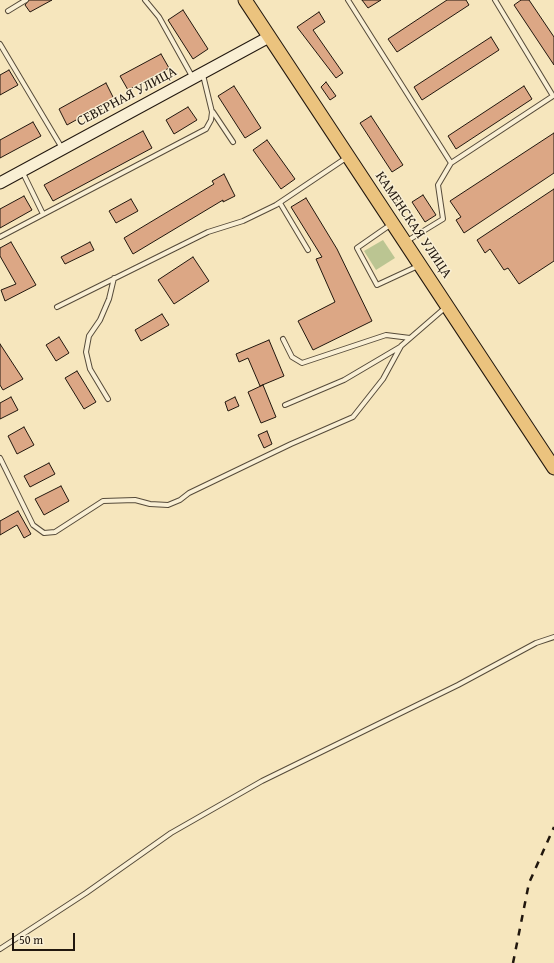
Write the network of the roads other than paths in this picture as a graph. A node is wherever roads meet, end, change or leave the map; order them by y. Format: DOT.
graph roads {
  1 [pos="26,0"];
  2 [pos="145,0"];
  3 [pos="245,0"];
  4 [pos="348,0"];
  5 [pos="495,0"];
  6 [pos="8,11"];
  7 [pos="269,37"];
  8 [pos="0,46"];
  9 [pos="198,75"];
  10 [pos="212,112"];
  11 [pos="233,142"];
  12 [pos="62,149"];
  13 [pos="348,157"];
  14 [pos="451,163"];
  15 [pos="22,171"];
  16 [pos="0,182"];
  17 [pos="280,203"];
  18 [pos="44,214"];
  19 [pos="392,224"];
  20 [pos="0,237"];
  21 [pos="405,243"];
  22 [pos="308,250"];
  23 [pos="420,265"];
  24 [pos="114,278"];
  25 [pos="447,306"];
  26 [pos="57,307"];
  27 [pos="410,338"];
  28 [pos="283,339"];
  29 [pos="401,346"];
  30 [pos="108,399"];
  31 [pos="285,404"];
  32 [pos="0,458"];
  33 [pos="554,468"];
  34 [pos="554,637"];
  35 [pos="0,949"];
  1 -- 6 [label="lane"];
  2 -- 9 [label="lane"];
  3 -- 7 [label="main road, КАМЕНСКАЯ УЛИЦА"];
  4 -- 14 [label="lane"];
  5 -- 14 [label="lane"];
  7 -- 9 [label="street, СЕВЕРНАЯ УЛИЦА"];
  7 -- 13 [label="main road, КАМЕНСКАЯ УЛИЦА"];
  8 -- 12 [label="lane"];
  9 -- 10 [label="lane"];
  9 -- 12 [label="street, СЕВЕРНАЯ УЛИЦА"];
  10 -- 11 [label="lane"];
  10 -- 18 [label="lane"];
  12 -- 15 [label="street, СЕВЕРНАЯ УЛИЦА"];
  13 -- 17 [label="lane"];
  13 -- 19 [label="main road, КАМЕНСКАЯ УЛИЦА"];
  14 -- 21 [label="lane"];
  15 -- 16 [label="street, СЕВЕРНАЯ УЛИЦА"];
  15 -- 18 [label="lane"];
  17 -- 22 [label="lane"];
  17 -- 24 [label="lane"];
  18 -- 20 [label="lane"];
  19 -- 21 [label="main road, КАМЕНСКАЯ УЛИЦА"];
  19 -- 23 [label="lane"];
  21 -- 23 [label="main road, КАМЕНСКАЯ УЛИЦА"];
  23 -- 25 [label="main road, КАМЕНСКАЯ УЛИЦА"];
  24 -- 26 [label="lane"];
  24 -- 30 [label="lane"];
  25 -- 27 [label="lane"];
  25 -- 33 [label="main road, КАМЕНСКАЯ УЛИЦА"];
  27 -- 28 [label="lane"];
  27 -- 29 [label="lane"];
  29 -- 31 [label="lane"];
  29 -- 32 [label="lane"];
  34 -- 35 [label="lane"];
}
